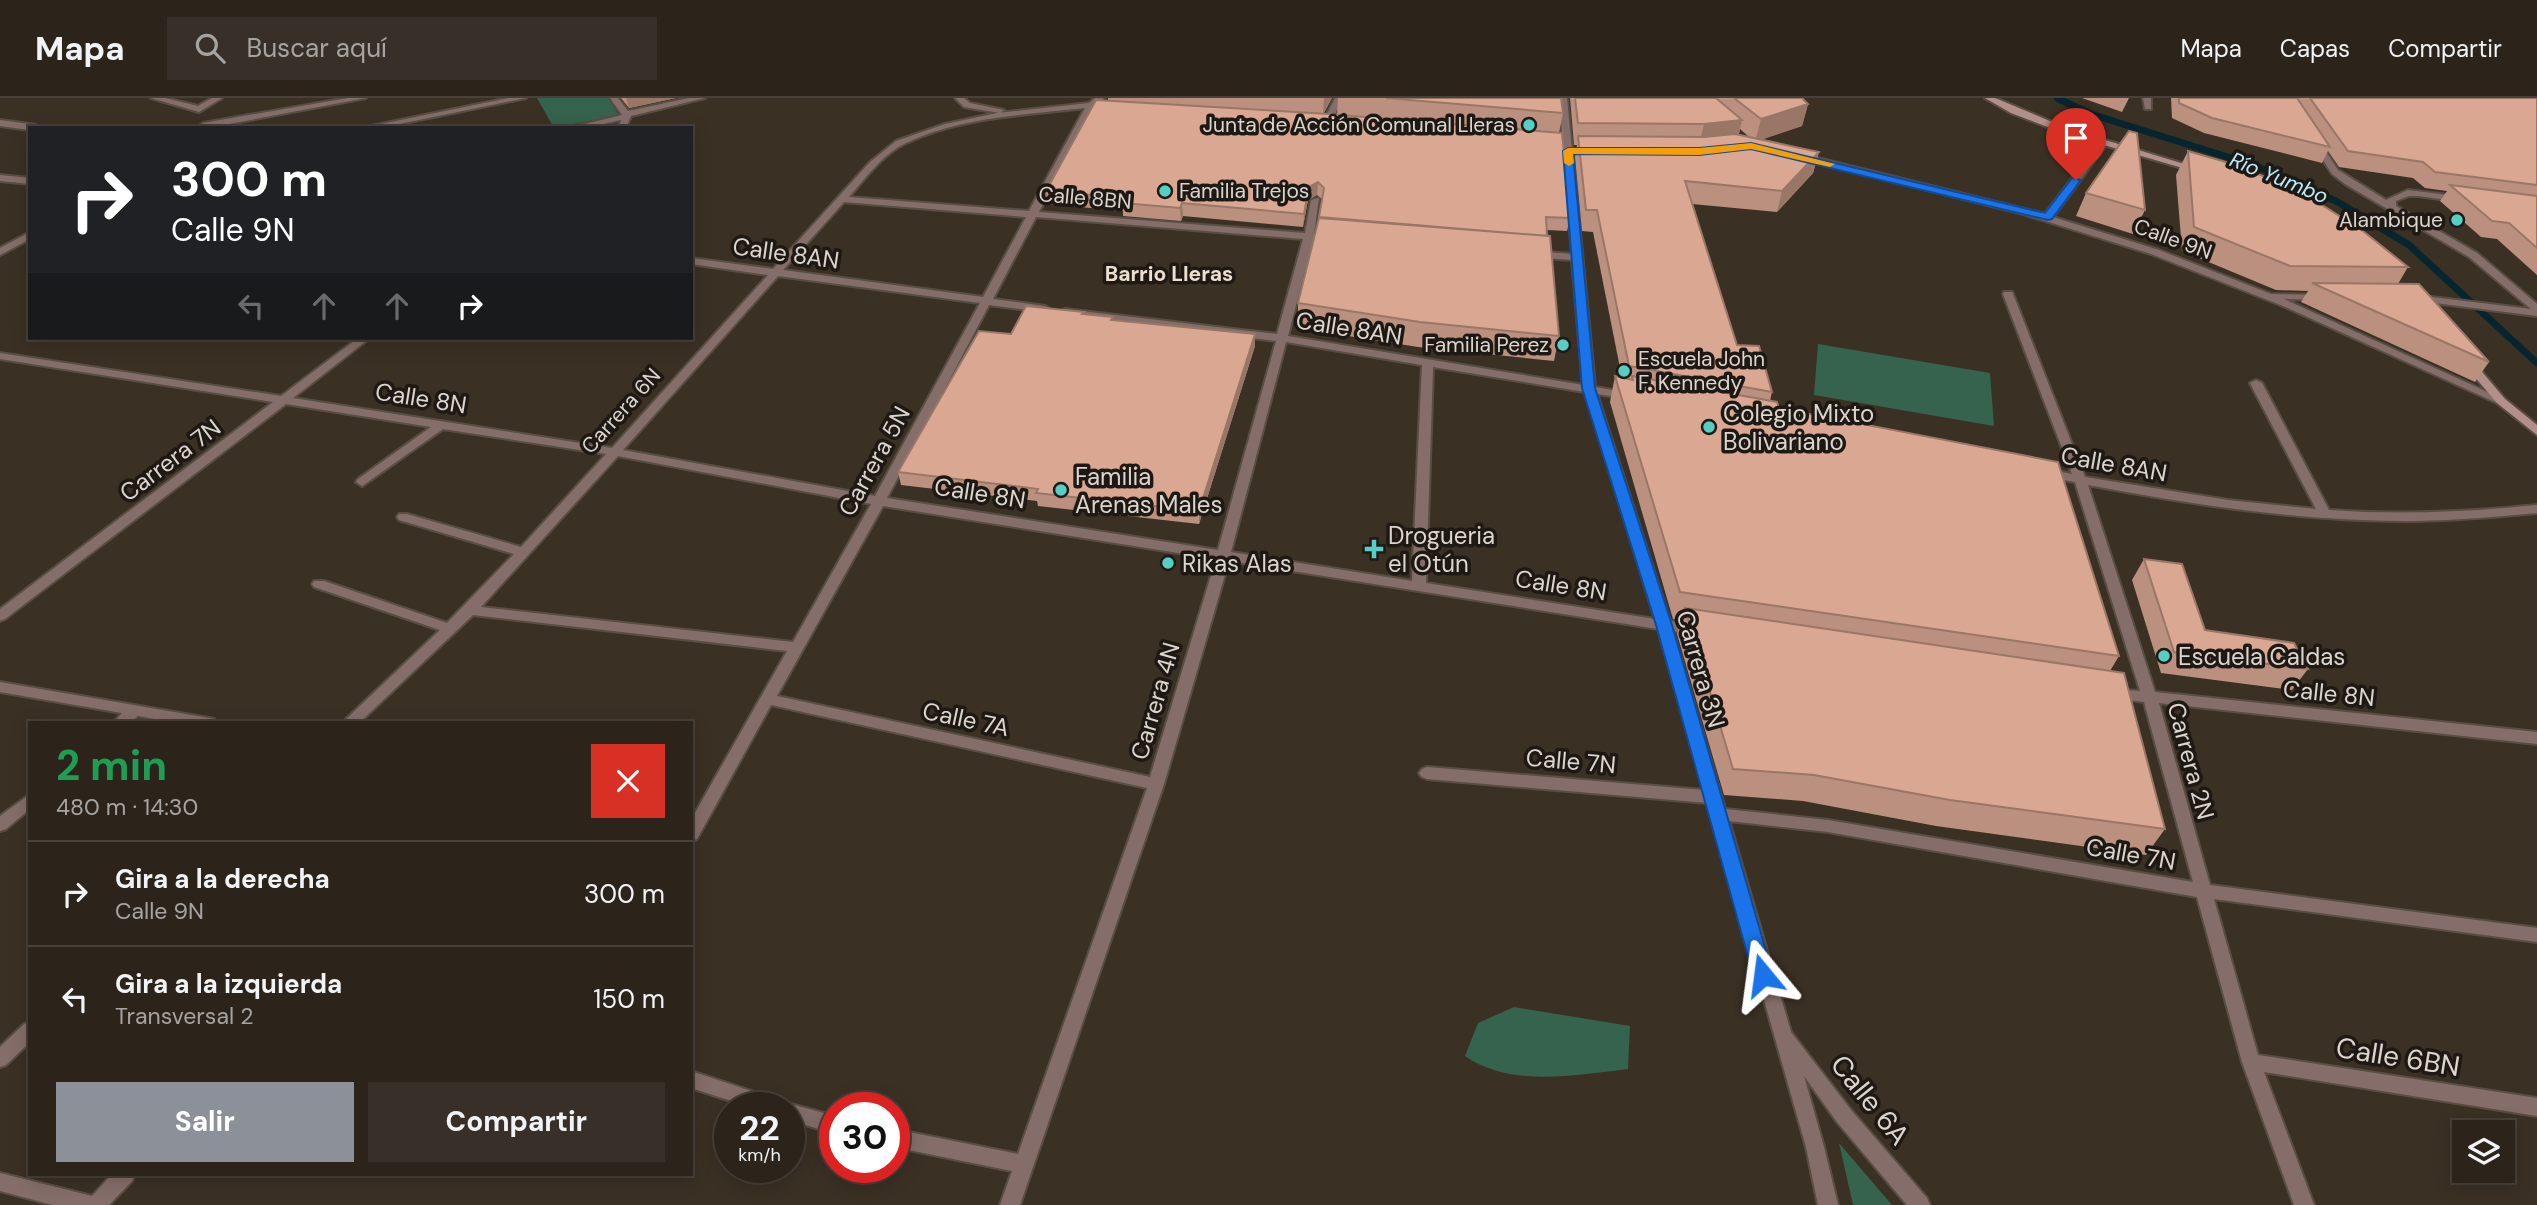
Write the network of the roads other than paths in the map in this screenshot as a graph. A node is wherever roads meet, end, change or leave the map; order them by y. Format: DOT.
graph roads {
  1 [pos="155,98"];
  2 [pos="218,98"];
  3 [pos="356,98"];
  4 [pos="522,98"];
  5 [pos="614,98"];
  6 [pos="701,98"];
  7 [pos="959,98"];
  8 [pos="1339,98"];
  9 [pos="1563,98"];
  10 [pos="1989,98"];
  11 [pos="1098,103"];
  12 [pos="199,108"];
  13 [pos="626,115"];
  14 [pos="1314,119"];
  15 [pos="1328,120"];
  16 [pos="1342,121"];
  17 [pos="0,123"];
  18 [pos="202,126"];
  19 [pos="207,126"];
  20 [pos="375,126"];
  21 [pos="580,126"];
  22 [pos="623,126"];
  23 [pos="28,127"];
  24 [pos="2307,130"];
  25 [pos="1554,140"];
  26 [pos="2104,144"];
  27 [pos="1567,146"];
  28 [pos="1581,151"];
  29 [pos="1790,155"];
  30 [pos="2210,174"];
  31 [pos="0,178"];
  32 [pos="28,181"];
  33 [pos="841,198"];
  34 [pos="1315,200"];
  35 [pos="2471,200"];
  36 [pos="2391,207"];
  37 [pos="1034,212"];
  38 [pos="2048,217"];
  39 [pos="28,236"];
  40 [pos="1309,236"];
  41 [pos="1336,239"];
  42 [pos="0,252"];
  43 [pos="1524,253"];
  44 [pos="1577,257"];
  45 [pos="693,261"];
  46 [pos="773,273"];
  47 [pos="2401,293"];
  48 [pos="2008,294"];
  49 [pos="2270,296"];
  50 [pos="2335,297"];
  51 [pos="2412,298"];
  52 [pos="986,302"];
  53 [pos="2421,308"];
  54 [pos="2537,311"];
  55 [pos="1280,338"];
  56 [pos="362,340"];
  57 [pos="2456,349"];
  58 [pos="0,356"];
  59 [pos="1428,361"];
  60 [pos="2256,383"];
  61 [pos="1589,388"];
  62 [pos="1643,398"];
  63 [pos="284,400"];
  64 [pos="2501,401"];
  65 [pos="441,425"];
  66 [pos="2537,431"];
  67 [pos="615,452"];
  68 [pos="2026,470"];
  69 [pos="2080,480"];
  70 [pos="362,482"];
  71 [pos="879,501"];
  72 [pos="2537,509"];
  73 [pos="2325,514"];
  74 [pos="403,517"];
  75 [pos="523,552"];
  76 [pos="1224,554"];
  77 [pos="319,584"];
  78 [pos="1419,584"];
  79 [pos="470,610"];
  80 [pos="0,616"];
  81 [pos="1664,625"];
  82 [pos="450,629"];
  83 [pos="1704,631"];
  84 [pos="795,647"];
  85 [pos="0,687"];
  86 [pos="2096,690"];
  87 [pos="2150,698"];
  88 [pos="767,699"];
  89 [pos="135,710"];
  90 [pos="122,721"];
  91 [pos="198,721"];
  92 [pos="351,721"];
  93 [pos="2537,738"];
  94 [pos="1427,772"];
  95 [pos="1156,784"];
  96 [pos="28,802"];
  97 [pos="1714,806"];
  98 [pos="0,825"];
  99 [pos="693,831"];
  100 [pos="2204,891"];
  101 [pos="2537,935"];
  102 [pos="1779,1029"];
  103 [pos="28,1032"];
  104 [pos="0,1059"];
  105 [pos="2251,1062"];
  106 [pos="693,1080"];
  107 [pos="731,1092"];
  108 [pos="2537,1107"];
  109 [pos="910,1141"];
  110 [pos="1022,1164"];
  111 [pos="123,1176"];
  112 [pos="0,1182"];
  113 [pos="93,1205"];
  114 [pos="1010,1205"];
  115 [pos="1828,1205"];
  116 [pos="1920,1205"];
  117 [pos="2304,1205"];
  1 -- 12 [label="street"];
  2 -- 12 [label="street"];
  3 -- 19 [label="street"];
  4 -- 20 [label="street"];
  5 -- 13 [label="street"];
  6 -- 13 [label="street"];
  7 -- 11 [label="street"];
  8 -- 15 [label="street"];
  9 -- 27 [label="street, Carrera 3N"];
  10 -- 26 [label="street"];
  11 -- 33 [label="street, Carrera 6N"];
  11 -- 37 [label="street, Carrera 5N"];
  12 -- 18 [label="street"];
  13 -- 21 [label="street"];
  13 -- 22 [label="street"];
  14 -- 15 [label="street"];
  15 -- 16 [label="street"];
  17 -- 23 [label="street"];
  24 -- 36 [label="street"];
  25 -- 27 [label="street"];
  26 -- 30 [label="street"];
  26 -- 38 [label="street"];
  27 -- 28 [label="street"];
  27 -- 44 [label="street, Carrera 3N"];
  29 -- 38 [label="street, Calle 9N"];
  31 -- 32 [label="street"];
  33 -- 37 [label="street, Calle 8BN"];
  33 -- 46 [label="street, Carrera 6N"];
  34 -- 40 [label="street, Carrera 4N"];
  35 -- 36 [label="street"];
  36 -- 54 [label="street"];
  37 -- 40 [label="street, Calle 8BN"];
  37 -- 52 [label="street, Carrera 5N"];
  38 -- 49 [label="street, Calle 9N"];
  39 -- 42 [label="street"];
  40 -- 41 [label="street, Calle 8BN"];
  40 -- 55 [label="street, Carrera 4N"];
  43 -- 44 [label="street"];
  44 -- 61 [label="street, Carrera 3N"];
  45 -- 46 [label="street, Calle 8AN"];
  46 -- 52 [label="street, Calle 8AN"];
  46 -- 67 [label="street, Carrera 6N"];
  47 -- 51 [label="street"];
  48 -- 69 [label="street, Carrera 2N"];
  49 -- 50 [label="street, Calle 9N"];
  49 -- 64 [label="street, Calle 9N"];
  51 -- 53 [label="street"];
  51 -- 54 [label="street"];
  52 -- 55 [label="street, Calle 8AN"];
  52 -- 71 [label="street, Carrera 5N"];
  55 -- 59 [label="street, Calle 8AN"];
  55 -- 76 [label="street, Carrera 4N"];
  56 -- 63 [label="street, Carrera 7N"];
  57 -- 64 [label="street"];
  58 -- 63 [label="street, Calle 8N"];
  59 -- 61 [label="street, Calle 8AN"];
  59 -- 78 [label="street"];
  60 -- 73 [label="street"];
  61 -- 62 [label="street, Calle 8AN"];
  61 -- 81 [label="street, Carrera 3N"];
  63 -- 65 [label="street, Calle 8N"];
  63 -- 80 [label="street, Carrera 7N"];
  64 -- 66 [label="street"];
  65 -- 67 [label="street, Calle 8N"];
  65 -- 70 [label="street"];
  67 -- 71 [label="street, Calle 8N"];
  67 -- 75 [label="street, Carrera 6N"];
  68 -- 69 [label="street, Calle 8AN"];
  69 -- 73 [label="street, Calle 8AN"];
  69 -- 87 [label="street, Carrera 2N"];
  71 -- 76 [label="street, Calle 8N"];
  71 -- 84 [label="street, Carrera 5N"];
  72 -- 73 [label="street, Calle 8AN"];
  74 -- 75 [label="street"];
  75 -- 79 [label="street, Carrera 6N"];
  76 -- 78 [label="street, Calle 8N"];
  76 -- 95 [label="street, Carrera 4N"];
  77 -- 82 [label="street"];
  78 -- 81 [label="street, Calle 8N"];
  79 -- 82 [label="street, Carrera 6N"];
  79 -- 84 [label="street"];
  81 -- 83 [label="street, Calle 8N"];
  81 -- 97 [label="street, Carrera 3N"];
  82 -- 92 [label="street, Carrera 6N"];
  84 -- 88 [label="street, Carrera 5N"];
  85 -- 89 [label="street"];
  86 -- 87 [label="street, Calle 8N"];
  87 -- 93 [label="street, Calle 8N"];
  87 -- 100 [label="street, Carrera 2N"];
  88 -- 95 [label="street, Calle 7A"];
  88 -- 99 [label="street, Carrera 5N"];
  89 -- 90 [label="street"];
  89 -- 91 [label="street"];
  94 -- 97 [label="street, Calle 7N"];
  95 -- 110 [label="street, Carrera 4N"];
  96 -- 98 [label="street"];
  97 -- 100 [label="street, Calle 7N"];
  97 -- 102 [label="street, Carrera 3N"];
  100 -- 101 [label="street, Calle 7N"];
  100 -- 105 [label="street, Carrera 2N"];
  102 -- 115 [label="street, Carrera 3N"];
  102 -- 116 [label="street, Calle 6A"];
  103 -- 104 [label="street"];
  105 -- 108 [label="street, Calle 6BN"];
  105 -- 117 [label="street, Carrera 2N"];
  106 -- 107 [label="street"];
  109 -- 110 [label="street"];
  110 -- 114 [label="street, Carrera 4N"];
  111 -- 113 [label="street"];
  112 -- 113 [label="street"];
}
